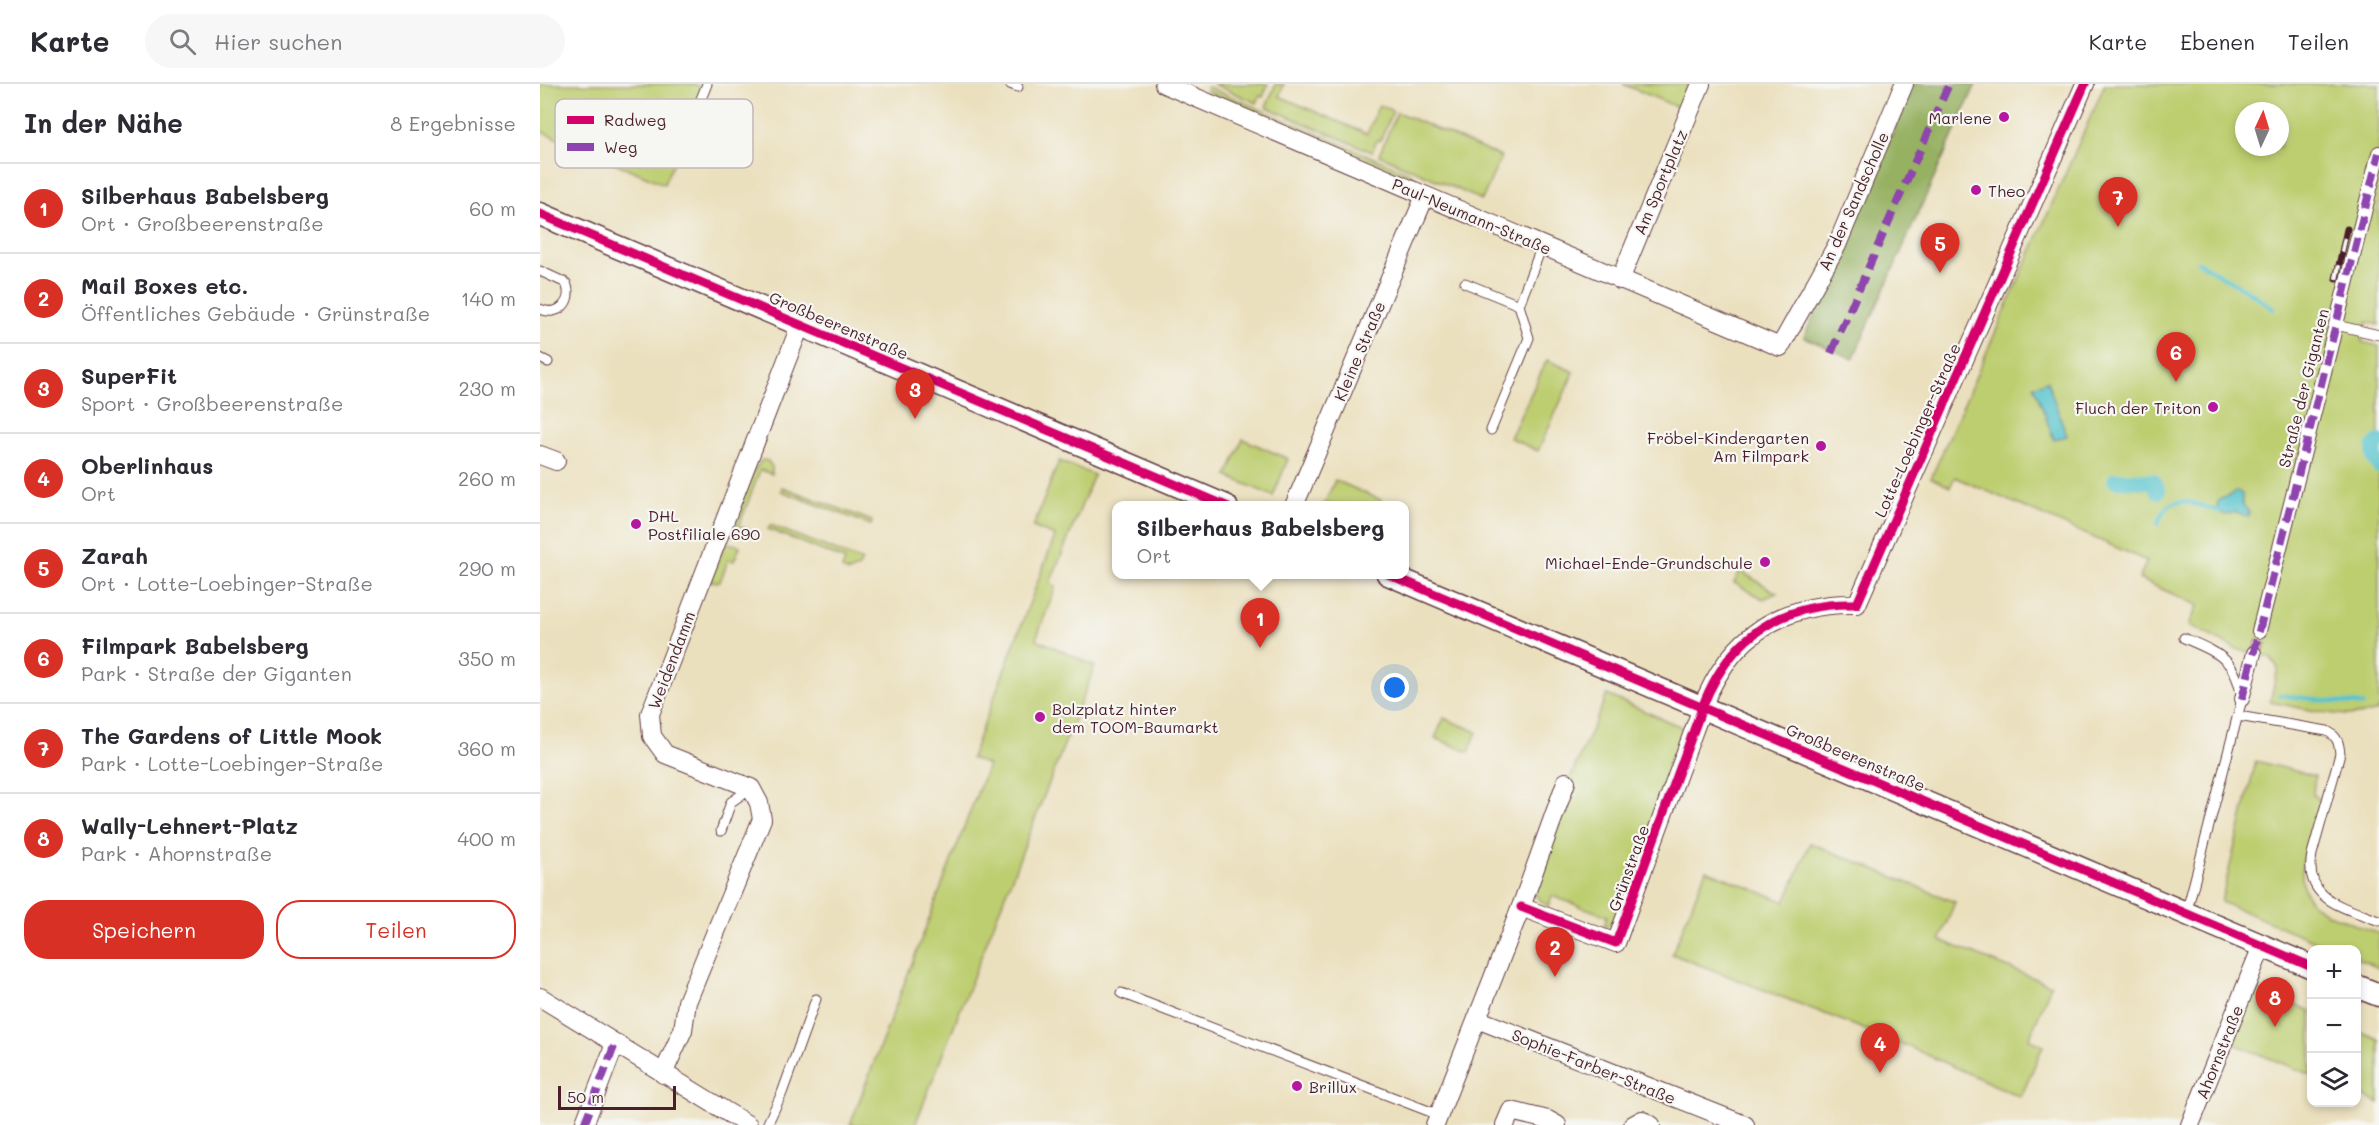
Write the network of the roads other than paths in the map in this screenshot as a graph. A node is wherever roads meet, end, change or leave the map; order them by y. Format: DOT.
graph roads {
  1 [pos="707,84"];
  2 [pos="1701,84"];
  3 [pos="1904,84"];
  4 [pos="2085,84"];
  5 [pos="1176,86"];
  6 [pos="701,99"];
  7 [pos="2379,153"];
  8 [pos="1425,196"];
  9 [pos="540,214"];
  10 [pos="1542,246"];
  11 [pos="540,271"];
  12 [pos="1620,280"];
  13 [pos="1465,283"];
  14 [pos="1519,305"];
  15 [pos="540,309"];
  16 [pos="800,326"];
  17 [pos="2336,326"];
  18 [pos="2379,335"];
  19 [pos="1780,347"];
  20 [pos="1491,430"];
  21 [pos="1214,501"];
  22 [pos="1296,501"];
  23 [pos="1400,579"];
  24 [pos="2259,631"];
  25 [pos="2184,638"];
  26 [pos="2254,653"];
  27 [pos="2242,699"];
  28 [pos="1702,708"];
  29 [pos="2238,716"];
  30 [pos="1566,782"];
  31 [pos="751,788"];
  32 [pos="721,831"];
  33 [pos="1521,908"];
  34 [pos="2186,914"];
  35 [pos="2379,921"];
  36 [pos="2262,946"];
  37 [pos="2307,965"];
  38 [pos="2361,988"];
  39 [pos="1121,993"];
  40 [pos="2379,995"];
  41 [pos="540,997"];
  42 [pos="816,999"];
  43 [pos="1476,1019"];
  44 [pos="615,1044"];
  45 [pos="663,1074"];
  46 [pos="727,1119"];
  47 [pos="1437,1120"];
  48 [pos="584,1125"];
  49 [pos="748,1125"];
  50 [pos="767,1125"];
  51 [pos="1505,1125"];
  52 [pos="1557,1125"];
  53 [pos="1633,1125"];
  54 [pos="1651,1125"];
  55 [pos="1745,1125"];
  56 [pos="2190,1125"];
  1 -- 6 [label="lane"];
  2 -- 12 [label="street, Am Sportplatz"];
  3 -- 19 [label="street, An der Sandscholle"];
  4 -- 28 [label="street, Lotte-Loebinger-Straße"];
  5 -- 8 [label="street, Paul-Neumann-Straße"];
  7 -- 17 [label="street, Straße der Giganten"];
  8 -- 10 [label="street, Paul-Neumann-Straße"];
  8 -- 22 [label="street, Kleine Straße"];
  9 -- 16 [label="street, Großbeerenstraße"];
  10 -- 12 [label="street, Paul-Neumann-Straße"];
  10 -- 14 [label="lane"];
  11 -- 15 [label="lane"];
  12 -- 19 [label="street, Paul-Neumann-Straße"];
  13 -- 14 [label="lane"];
  14 -- 20 [label="lane"];
  16 -- 21 [label="street, Großbeerenstraße"];
  16 -- 31 [label="street, Weidendamm"];
  17 -- 18 [label="lane"];
  17 -- 24 [label="street, Straße der Giganten"];
  23 -- 28 [label="street, Großbeerenstraße"];
  25 -- 27 [label="lane"];
  26 -- 27 [label="street"];
  27 -- 29 [label="lane"];
  28 -- 33 [label="street, Grünstraße"];
  28 -- 34 [label="street, Großbeerenstraße"];
  29 -- 34 [label="lane"];
  29 -- 35 [label="lane"];
  30 -- 33 [label="street"];
  31 -- 32 [label="lane"];
  31 -- 45 [label="street"];
  33 -- 43 [label="street"];
  34 -- 36 [label="street, Großbeerenstraße"];
  36 -- 37 [label="street, Großbeerenstraße"];
  36 -- 56 [label="street, Ahornstraße"];
  38 -- 40 [label="street"];
  39 -- 47 [label="lane"];
  41 -- 44 [label="street"];
  42 -- 50 [label="lane"];
  43 -- 47 [label="street"];
  43 -- 55 [label="street, Sophie-Farber-Straße"];
  44 -- 45 [label="street"];
  44 -- 48 [label="street"];
  45 -- 46 [label="street"];
  46 -- 49 [label="street"];
  51 -- 52 [label="street"];
  53 -- 54 [label="street"];
}
